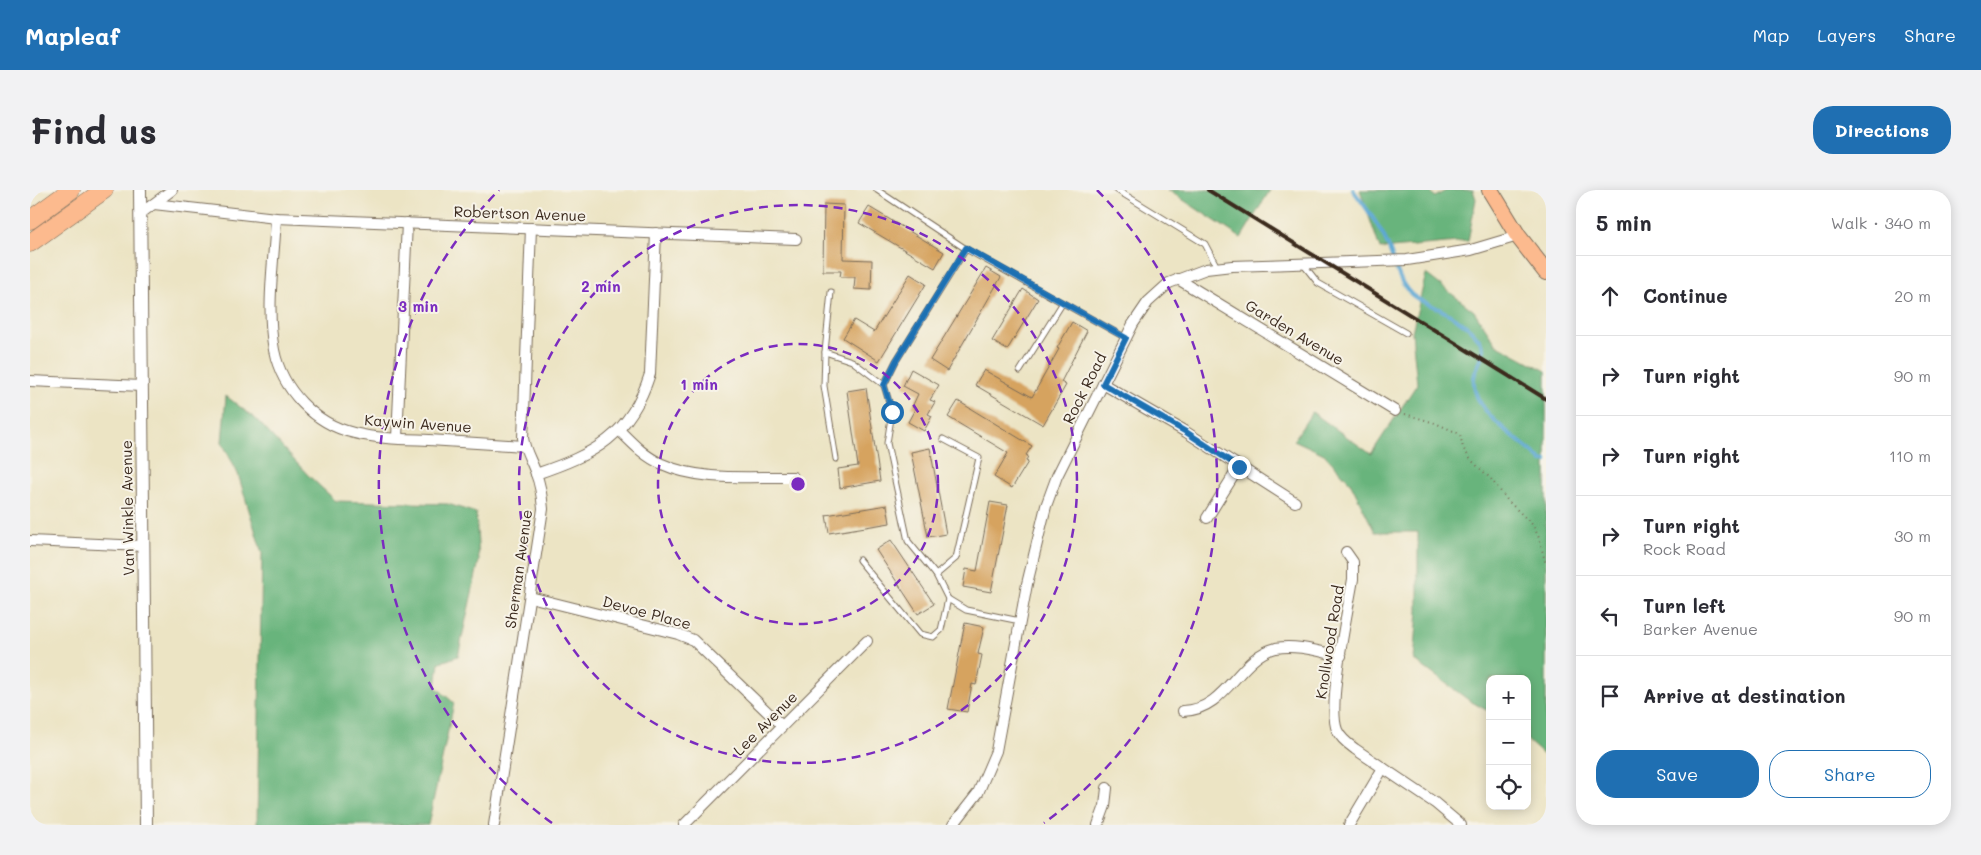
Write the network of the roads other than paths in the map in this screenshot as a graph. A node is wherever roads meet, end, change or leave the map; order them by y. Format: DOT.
graph roads {
  1 [pos="71,190"];
  2 [pos="104,190"];
  3 [pos="140,190"];
  4 [pos="172,190"];
  5 [pos="877,190"];
  6 [pos="1117,190"];
  7 [pos="1490,190"];
  8 [pos="154,204"];
  9 [pos="140,214"];
  10 [pos="276,218"];
  11 [pos="30,220"];
  12 [pos="407,223"];
  13 [pos="531,228"];
  14 [pos="656,233"];
  15 [pos="1518,236"];
  16 [pos="796,239"];
  17 [pos="30,243"];
  18 [pos="966,248"];
  19 [pos="1303,264"];
  20 [pos="1217,267"];
  21 [pos="1546,272"];
  22 [pos="1178,279"];
  23 [pos="831,292"];
  24 [pos="1062,304"];
  25 [pos="1406,333"];
  26 [pos="1126,338"];
  27 [pos="825,352"];
  28 [pos="1020,371"];
  29 [pos="30,381"];
  30 [pos="1103,384"];
  31 [pos="884,385"];
  32 [pos="142,386"];
  33 [pos="1395,411"];
  34 [pos="619,430"];
  35 [pos="397,438"];
  36 [pos="943,440"];
  37 [pos="524,446"];
  38 [pos="836,459"];
  39 [pos="1239,467"];
  40 [pos="536,474"];
  41 [pos="793,477"];
  42 [pos="1295,502"];
  43 [pos="1207,518"];
  44 [pos="30,541"];
  45 [pos="144,546"];
  46 [pos="1346,552"];
  47 [pos="859,560"];
  48 [pos="936,576"];
  49 [pos="530,597"];
  50 [pos="948,599"];
  51 [pos="1021,621"];
  52 [pos="867,641"];
  53 [pos="1341,656"];
  54 [pos="1183,711"];
  55 [pos="782,726"];
  56 [pos="1383,768"];
  57 [pos="1107,788"];
  58 [pos="146,825"];
  59 [pos="494,825"];
  60 [pos="684,825"];
  61 [pos="953,825"];
  62 [pos="1098,825"];
  63 [pos="1349,825"];
  64 [pos="1461,825"];
  1 -- 11 [label="highway"];
  2 -- 17 [label="highway"];
  3 -- 9 [label="street, Van Winkle Avenue"];
  4 -- 8 [label="street"];
  5 -- 18 [label="lane"];
  6 -- 20 [label="lane"];
  7 -- 15 [label="main road"];
  8 -- 9 [label="street"];
  8 -- 10 [label="street, Robertson Avenue"];
  9 -- 32 [label="street, Van Winkle Avenue"];
  10 -- 12 [label="street, Robertson Avenue"];
  10 -- 35 [label="street, Kaywin Avenue"];
  12 -- 13 [label="street, Robertson Avenue"];
  12 -- 35 [label="street"];
  13 -- 14 [label="street, Robertson Avenue"];
  13 -- 37 [label="street, Sherman Avenue"];
  14 -- 16 [label="street, Robertson Avenue"];
  14 -- 34 [label="street"];
  15 -- 19 [label="street, Rock Road"];
  15 -- 21 [label="main road"];
  18 -- 24 [label="lane"];
  18 -- 31 [label="lane"];
  19 -- 20 [label="street, Rock Road"];
  19 -- 25 [label="lane"];
  20 -- 22 [label="street, Rock Road"];
  22 -- 26 [label="street, Rock Road"];
  22 -- 33 [label="street, Garden Avenue"];
  23 -- 27 [label="lane"];
  24 -- 26 [label="lane"];
  24 -- 28 [label="lane"];
  26 -- 30 [label="street, Rock Road"];
  27 -- 31 [label="lane"];
  27 -- 38 [label="lane"];
  29 -- 32 [label="street"];
  30 -- 39 [label="street"];
  30 -- 51 [label="street, Rock Road"];
  31 -- 48 [label="lane"];
  32 -- 45 [label="street, Van Winkle Avenue"];
  34 -- 40 [label="street"];
  34 -- 41 [label="street"];
  35 -- 37 [label="street, Kaywin Avenue"];
  36 -- 48 [label="lane"];
  37 -- 40 [label="street, Sherman Avenue"];
  39 -- 42 [label="street"];
  39 -- 43 [label="street"];
  40 -- 49 [label="street, Sherman Avenue"];
  44 -- 45 [label="street"];
  45 -- 58 [label="street, Van Winkle Avenue"];
  46 -- 53 [label="street, Knollwood Road"];
  47 -- 50 [label="lane"];
  48 -- 50 [label="lane"];
  49 -- 55 [label="street, Devoe Place"];
  49 -- 59 [label="street, Sherman Avenue"];
  50 -- 51 [label="lane"];
  51 -- 61 [label="street, Rock Road"];
  52 -- 55 [label="street, Lee Avenue"];
  53 -- 54 [label="street"];
  53 -- 56 [label="street, Knollwood Road"];
  55 -- 60 [label="street, Lee Avenue"];
  56 -- 63 [label="street"];
  56 -- 64 [label="street, Knollwood Road"];
  57 -- 62 [label="street"];
}
